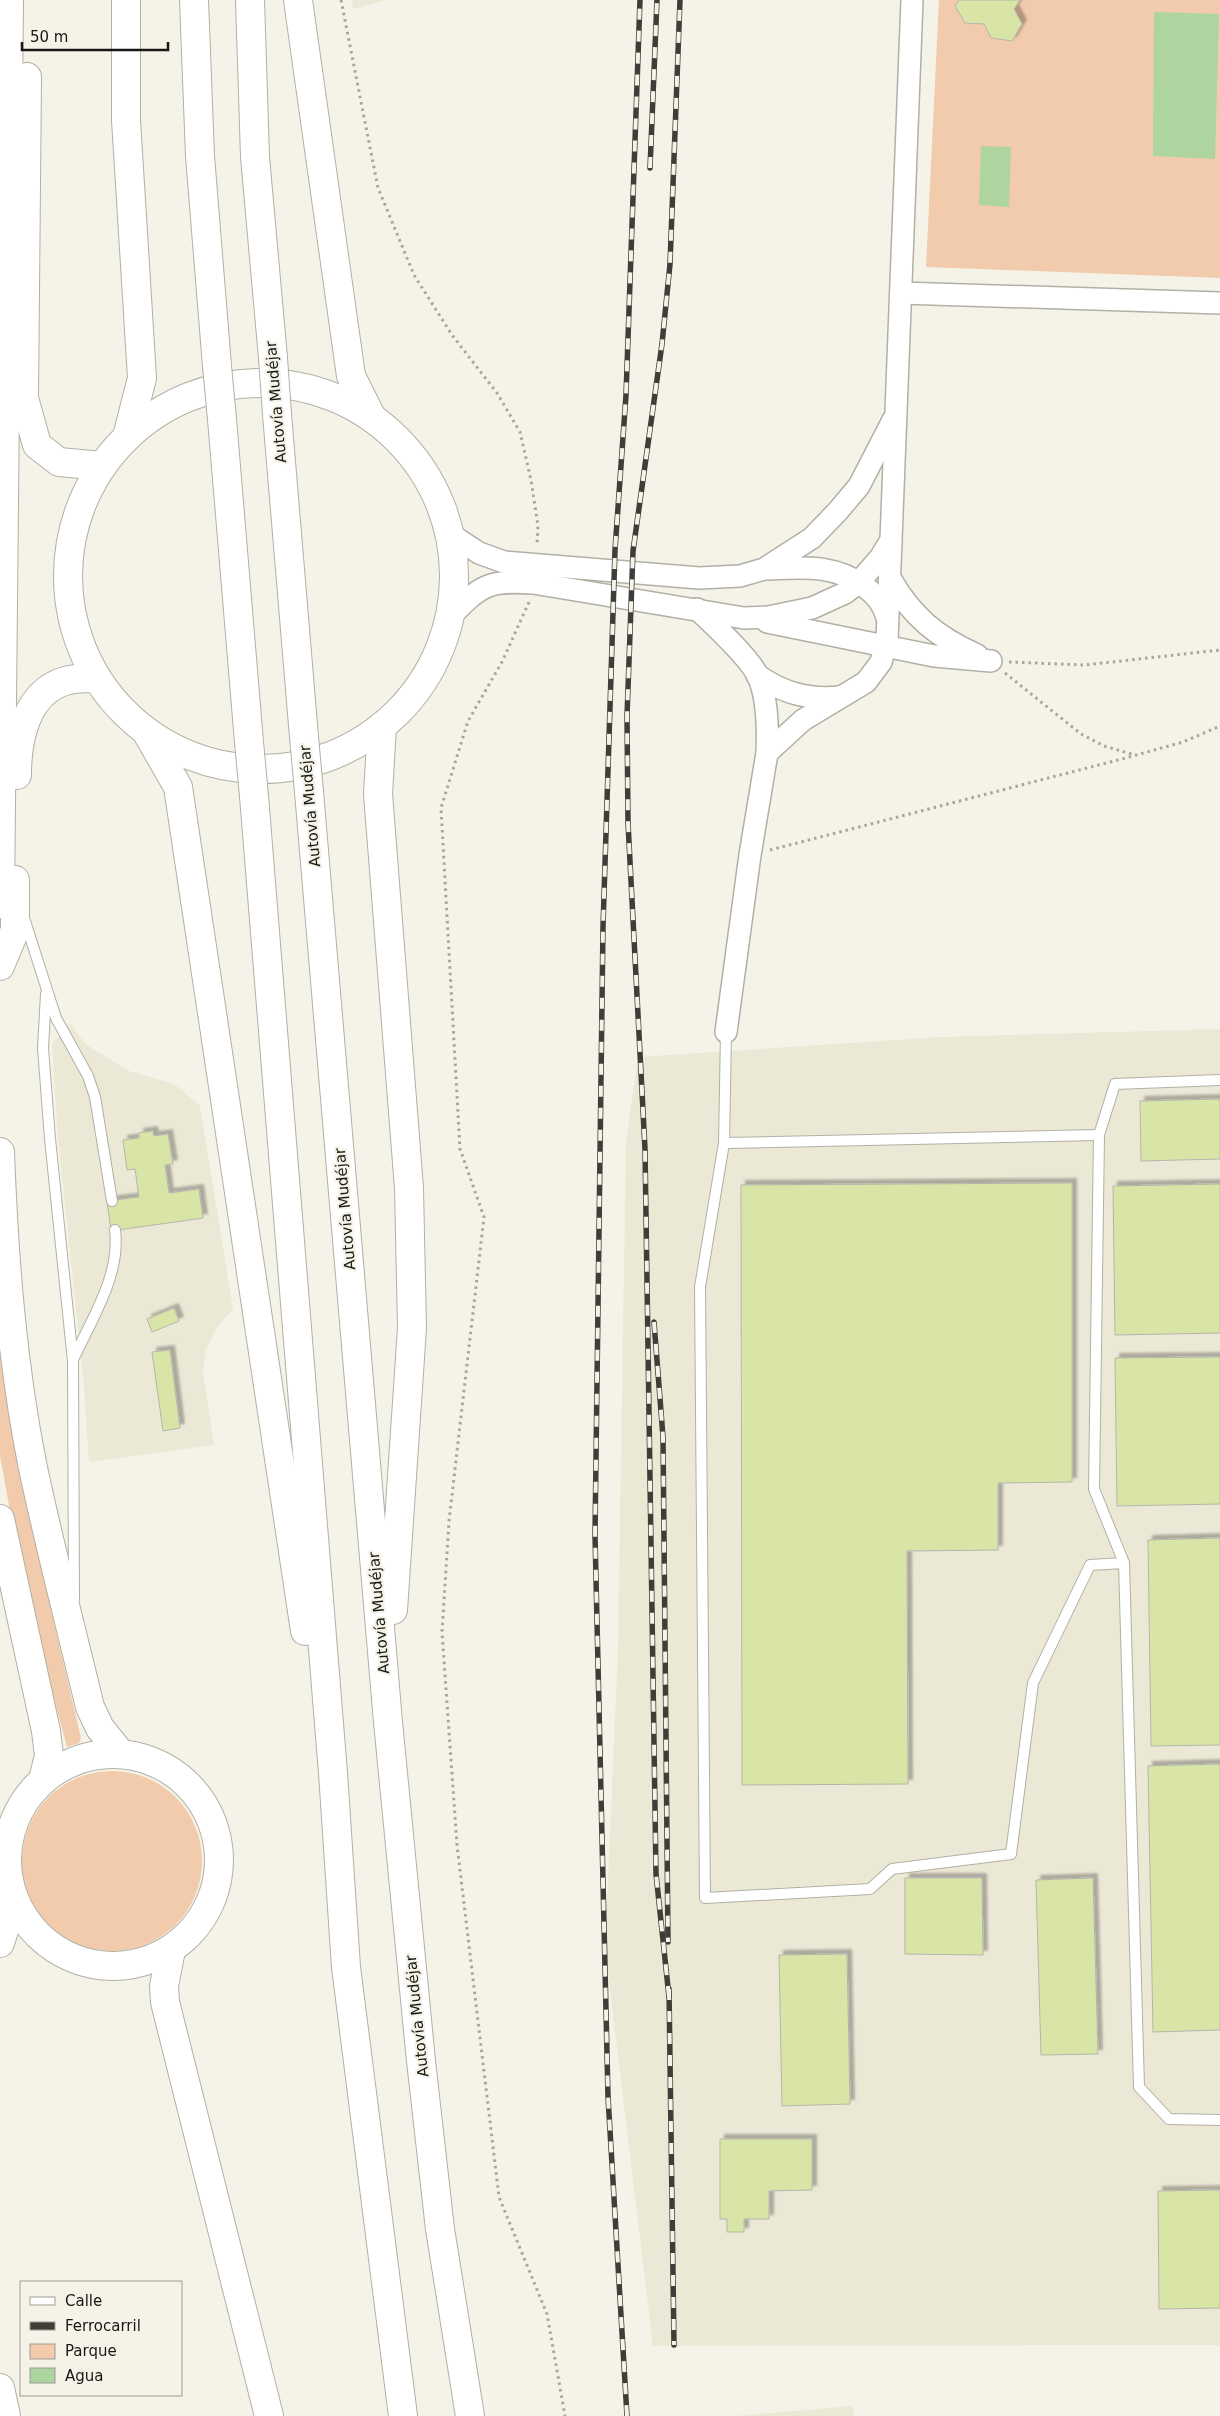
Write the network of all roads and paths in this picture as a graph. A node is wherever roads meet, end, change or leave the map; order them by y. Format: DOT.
graph roads {
  1 [pos="8,0"];
  2 [pos="27,0"];
  3 [pos="126,0"];
  4 [pos="194,0"];
  5 [pos="250,0"];
  6 [pos="298,0"];
  7 [pos="341,0"];
  8 [pos="912,0"];
  9 [pos="901,293"];
  10 [pos="1220,303"];
  11 [pos="896,415"];
  12 [pos="370,416"];
  13 [pos="127,437"];
  14 [pos="102,466"];
  15 [pos="450,534"];
  16 [pos="891,540"];
  17 [pos="764,569"];
  18 [pos="534,574"];
  19 [pos="890,578"];
  20 [pos="859,582"];
  21 [pos="697,609"];
  22 [pos="450,617"];
  23 [pos="744,618"];
  24 [pos="888,623"];
  25 [pos="886,646"];
  26 [pos="1220,650"];
  27 [pos="991,661"];
  28 [pos="757,675"];
  29 [pos="96,678"];
  30 [pos="842,696"];
  31 [pos="382,726"];
  32 [pos="1220,726"];
  33 [pos="148,732"];
  34 [pos="767,753"];
  35 [pos="1136,755"];
  36 [pos="750,856"];
  37 [pos="8,895"];
  38 [pos="0,966"];
  39 [pos="46,994"];
  40 [pos="726,1032"];
  41 [pos="1220,1080"];
  42 [pos="1099,1135"];
  43 [pos="724,1143"];
  44 [pos="0,1152"];
  45 [pos="112,1201"];
  46 [pos="115,1230"];
  47 [pos="73,1361"];
  48 [pos="0,1519"];
  49 [pos="1124,1563"];
  50 [pos="74,1642"];
  51 [pos="388,1722"];
  52 [pos="121,1754"];
  53 [pos="44,1780"];
  54 [pos="14,1899"];
  55 [pos="0,1943"];
  56 [pos="171,1950"];
  57 [pos="346,1967"];
  58 [pos="1220,2120"];
  59 [pos="0,2388"];
  60 [pos="6,2416"];
  61 [pos="269,2416"];
  62 [pos="402,2416"];
  63 [pos="470,2416"];
  64 [pos="565,2416"];
  1 -- 37 [label="highway"];
  2 -- 14 [label="highway"];
  3 -- 13 [label="highway"];
  4 -- 57 [label="highway, bridge"];
  5 -- 51 [label="highway, Autovía Mudéjar, bridge"];
  6 -- 12 [label="highway"];
  7 -- 18 [label="path"];
  8 -- 9 [label="street"];
  9 -- 10 [label="street"];
  9 -- 11 [label="street"];
  11 -- 16 [label="street"];
  11 -- 17 [label="street"];
  12 -- 13 [label="highway"];
  12 -- 15 [label="highway"];
  13 -- 14 [label="highway"];
  14 -- 29 [label="highway"];
  15 -- 18 [label="street"];
  15 -- 22 [label="highway"];
  16 -- 19 [label="street"];
  16 -- 20 [label="street"];
  17 -- 18 [label="street"];
  17 -- 20 [label="street"];
  18 -- 21 [label="street"];
  18 -- 22 [label="street"];
  18 -- 64 [label="path"];
  19 -- 24 [label="street"];
  19 -- 27 [label="street"];
  20 -- 23 [label="street"];
  20 -- 24 [label="street"];
  21 -- 23 [label="street"];
  21 -- 28 [label="street"];
  22 -- 31 [label="highway"];
  23 -- 25 [label="street"];
  24 -- 25 [label="street"];
  25 -- 27 [label="street"];
  25 -- 30 [label="street"];
  26 -- 27 [label="path"];
  27 -- 35 [label="path"];
  28 -- 30 [label="street"];
  28 -- 34 [label="street"];
  29 -- 33 [label="highway"];
  29 -- 37 [label="highway"];
  30 -- 34 [label="street"];
  31 -- 33 [label="highway"];
  31 -- 51 [label="highway"];
  32 -- 35 [label="path"];
  33 -- 57 [label="highway"];
  34 -- 36 [label="street"];
  35 -- 36 [label="path"];
  36 -- 40 [label="street"];
  37 -- 38 [label="highway"];
  37 -- 39 [label="lane"];
  39 -- 45 [label="lane"];
  39 -- 47 [label="lane"];
  40 -- 43 [label="lane"];
  41 -- 42 [label="lane"];
  42 -- 43 [label="lane"];
  42 -- 49 [label="lane"];
  43 -- 49 [label="lane"];
  44 -- 50 [label="highway"];
  46 -- 47 [label="lane"];
  47 -- 50 [label="lane"];
  48 -- 53 [label="highway"];
  49 -- 58 [label="lane"];
  50 -- 52 [label="highway"];
  51 -- 63 [label="highway, Autovía Mudéjar"];
  52 -- 53 [label="highway"];
  52 -- 56 [label="highway"];
  53 -- 54 [label="highway"];
  54 -- 55 [label="highway"];
  54 -- 56 [label="highway"];
  56 -- 61 [label="highway"];
  57 -- 62 [label="highway"];
  59 -- 60 [label="highway"];
}
